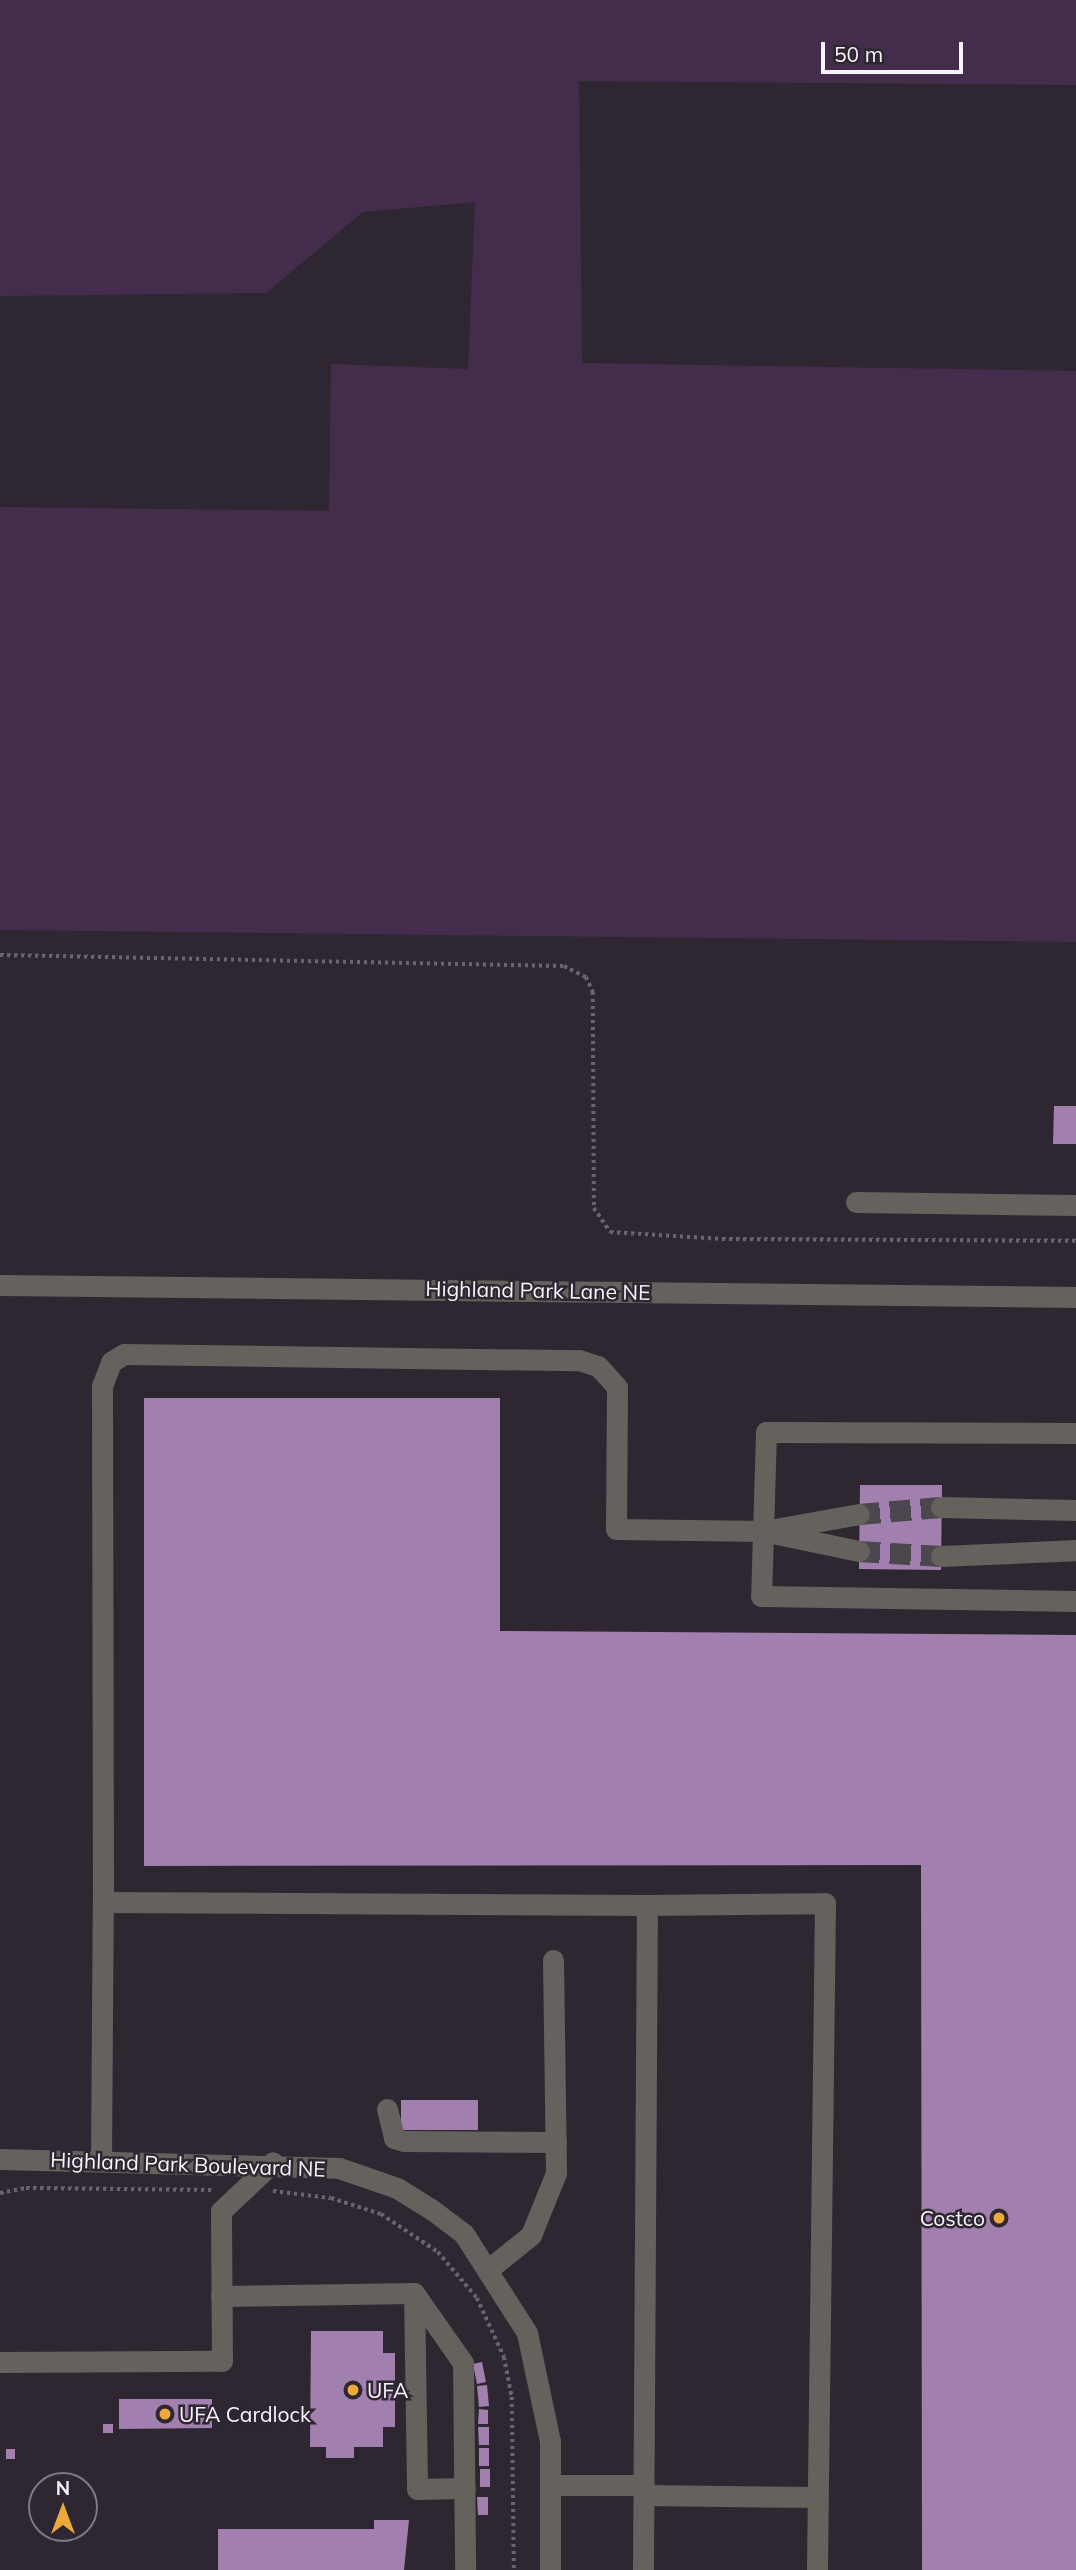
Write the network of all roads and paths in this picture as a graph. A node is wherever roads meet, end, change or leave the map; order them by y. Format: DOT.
graph roads {
  1 [pos="0,956"];
  2 [pos="856,1202"];
  3 [pos="1076,1205"];
  4 [pos="1076,1241"];
  5 [pos="0,1284"];
  6 [pos="1076,1297"];
  7 [pos="1076,1433"];
  8 [pos="941,1507"];
  9 [pos="1076,1510"];
  10 [pos="859,1514"];
  11 [pos="763,1531"];
  12 [pos="1076,1550"];
  13 [pos="859,1551"];
  14 [pos="941,1556"];
  15 [pos="1076,1601"];
  16 [pos="103,1902"];
  17 [pos="647,1905"];
  18 [pos="553,1960"];
  19 [pos="387,2109"];
  20 [pos="556,2142"];
  21 [pos="0,2159"];
  22 [pos="101,2160"];
  23 [pos="274,2162"];
  24 [pos="216,2190"];
  25 [pos="0,2193"];
  26 [pos="490,2268"];
  27 [pos="414,2293"];
  28 [pos="221,2296"];
  29 [pos="0,2362"];
  30 [pos="550,2485"];
  31 [pos="465,2488"];
  32 [pos="644,2490"];
  33 [pos="817,2497"];
  34 [pos="466,2570"];
  35 [pos="550,2570"];
  36 [pos="643,2570"];
  37 [pos="817,2570"];
  1 -- 4 [label="path"];
  2 -- 3 [label="street"];
  5 -- 6 [label="street, Highland Park Lane NE"];
  7 -- 11 [label="street"];
  8 -- 9 [label="street"];
  10 -- 11 [label="street"];
  11 -- 13 [label="street"];
  11 -- 15 [label="street"];
  11 -- 16 [label="street"];
  12 -- 14 [label="street"];
  16 -- 17 [label="street"];
  16 -- 22 [label="street"];
  17 -- 32 [label="street"];
  17 -- 33 [label="street"];
  18 -- 20 [label="street"];
  19 -- 20 [label="street"];
  20 -- 26 [label="street"];
  21 -- 22 [label="street, Highland Park Boulevard NE"];
  22 -- 23 [label="street, Highland Park Boulevard NE"];
  23 -- 26 [label="street, Highland Park Boulevard NE"];
  23 -- 28 [label="street"];
  24 -- 25 [label="path"];
  26 -- 30 [label="street, Highland Park Boulevard NE"];
  27 -- 28 [label="street"];
  27 -- 31 [label="street"];
  27 -- 31 [label="street"];
  28 -- 29 [label="street"];
  30 -- 32 [label="street"];
  30 -- 35 [label="street, Highland Park Boulevard NE"];
  31 -- 34 [label="street"];
  32 -- 33 [label="street"];
  32 -- 36 [label="street"];
  33 -- 37 [label="street"];
}
